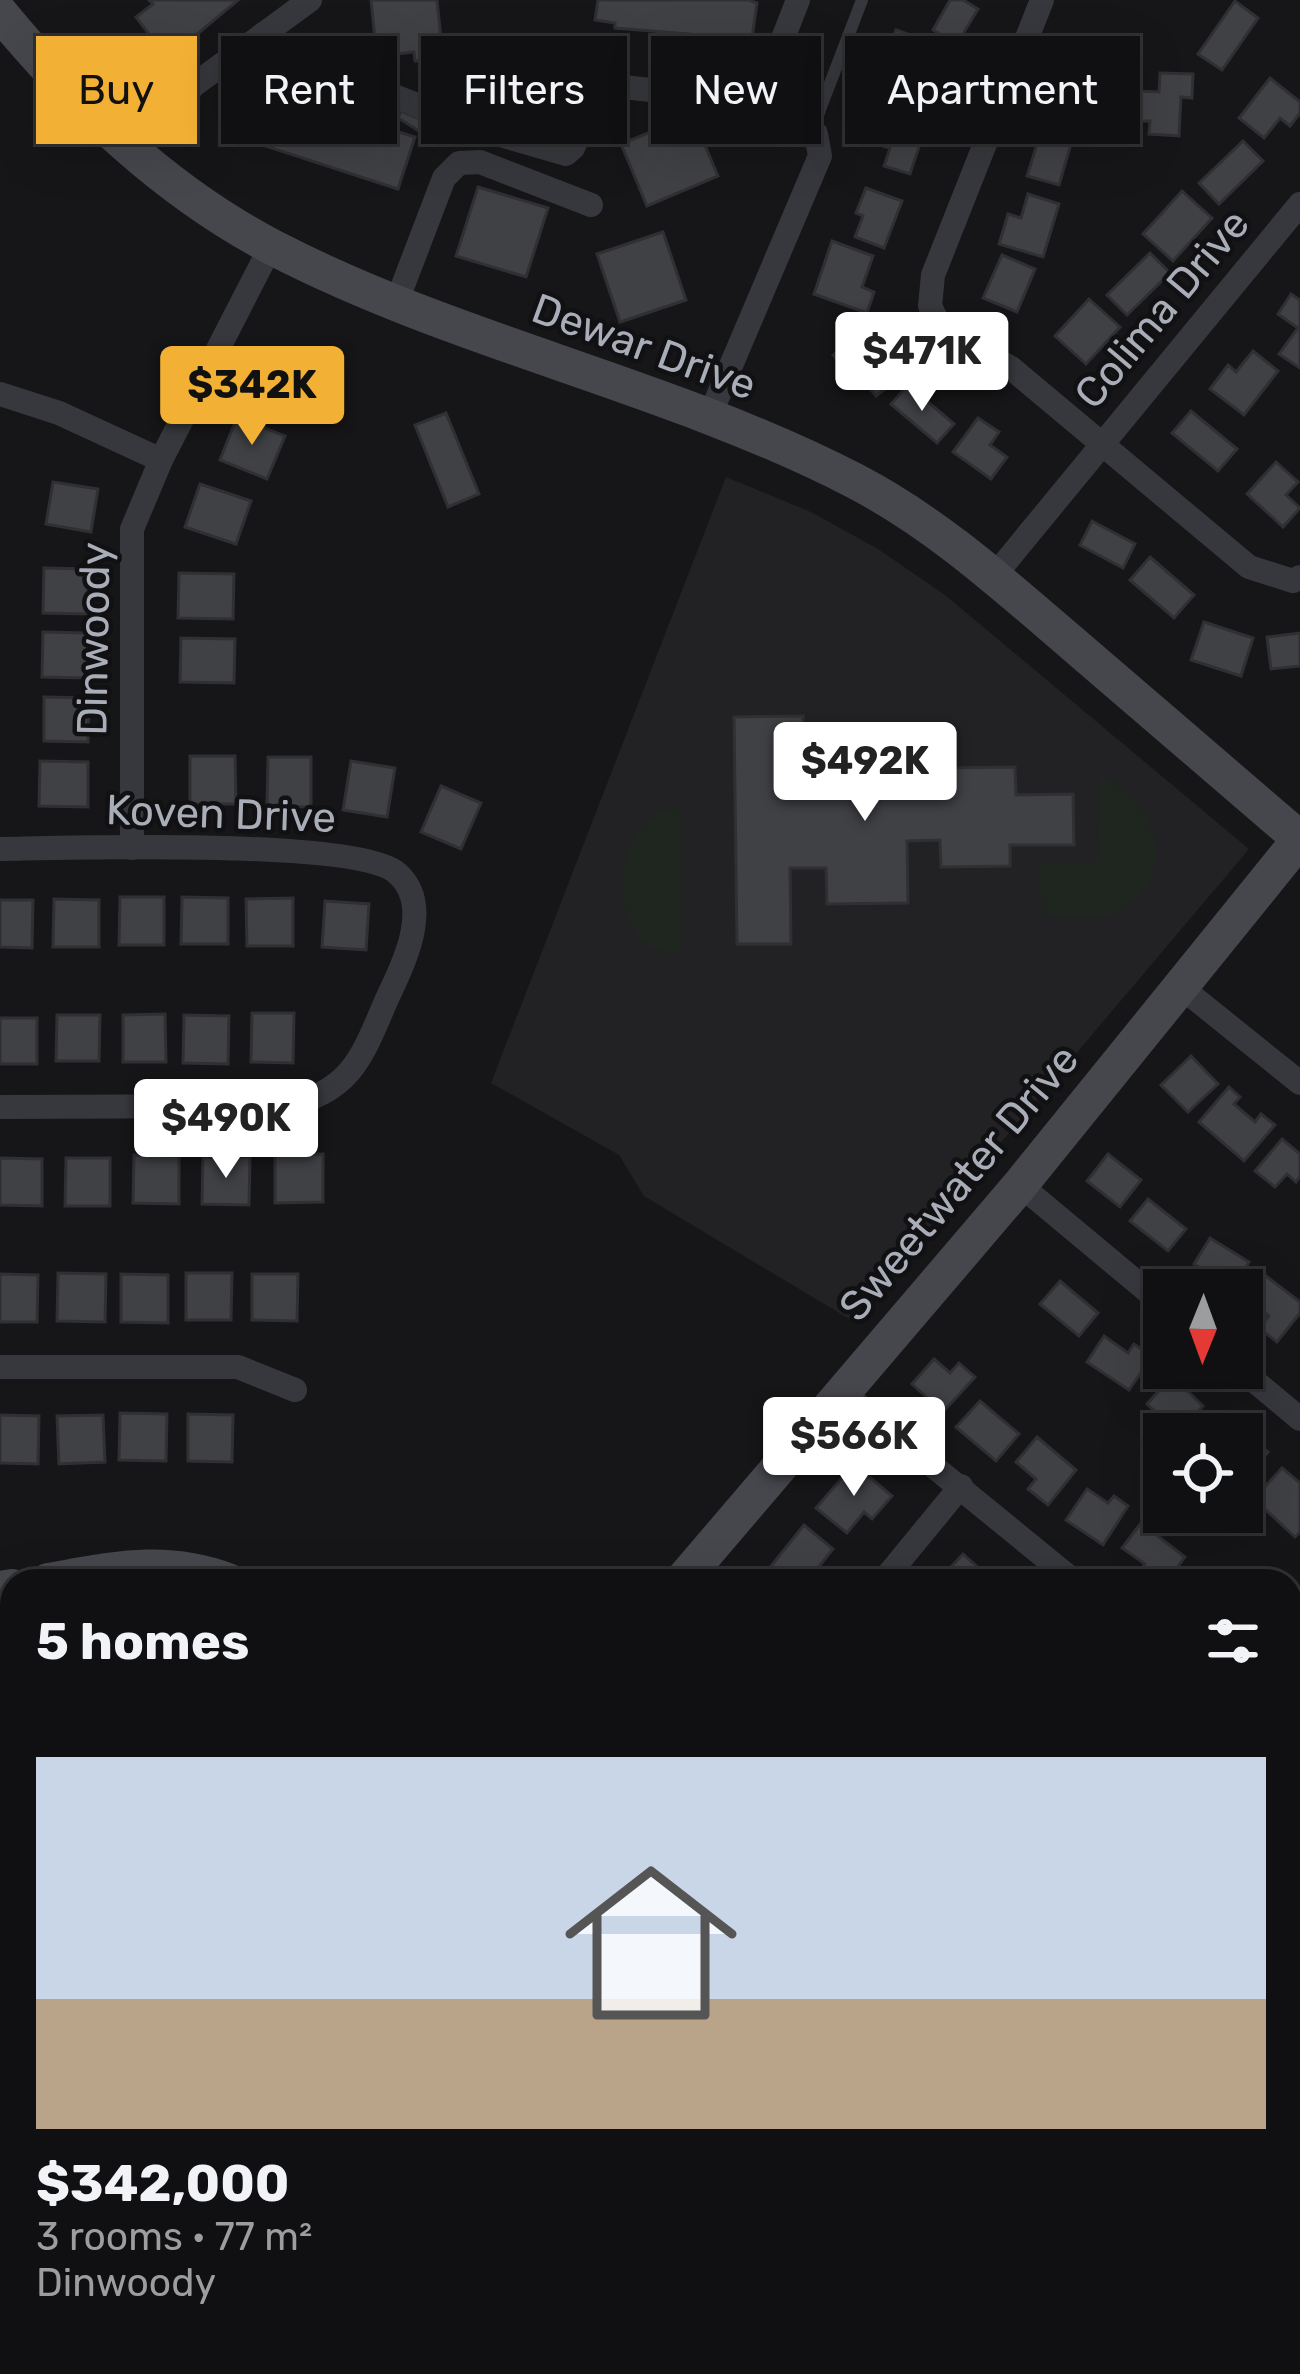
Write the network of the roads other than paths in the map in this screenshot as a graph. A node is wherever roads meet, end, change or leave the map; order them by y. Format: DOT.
graph roads {
  1 [pos="310,0"];
  2 [pos="798,0"];
  3 [pos="862,0"];
  4 [pos="1042,0"];
  5 [pos="0,13"];
  6 [pos="263,34"];
  7 [pos="784,36"];
  8 [pos="651,89"];
  9 [pos="821,108"];
  10 [pos="819,144"];
  11 [pos="136,153"];
  12 [pos="1300,204"];
  13 [pos="591,205"];
  14 [pos="271,246"];
  15 [pos="397,301"];
  16 [pos="0,394"];
  17 [pos="710,415"];
  18 [pos="1101,442"];
  19 [pos="161,460"];
  20 [pos="994,575"];
  21 [pos="1296,579"];
  22 [pos="1300,839"];
  23 [pos="132,848"];
  24 [pos="0,849"];
  25 [pos="1182,988"];
  26 [pos="1300,1083"];
  27 [pos="0,1107"];
  28 [pos="1019,1185"];
  29 [pos="1143,1288"];
  30 [pos="0,1367"];
  31 [pos="1263,1388"];
  32 [pos="296,1390"];
  33 [pos="841,1391"];
  34 [pos="1300,1419"];
  35 [pos="961,1486"];
  36 [pos="118,1569"];
  37 [pos="183,1569"];
  38 [pos="692,1569"];
  39 [pos="893,1569"];
  40 [pos="1059,1569"];
  1 -- 6 [label="street"];
  2 -- 7 [label="street"];
  3 -- 9 [label="lane"];
  4 -- 18 [label="street"];
  5 -- 11 [label="street, Dewar Drive"];
  6 -- 8 [label="street"];
  6 -- 11 [label="street"];
  10 -- 17 [label="street"];
  11 -- 14 [label="street, Dewar Drive"];
  12 -- 18 [label="street, Colima Drive"];
  13 -- 15 [label="street"];
  14 -- 15 [label="street, Dewar Drive"];
  14 -- 19 [label="street, Dinwoody"];
  15 -- 17 [label="street, Dewar Drive"];
  16 -- 19 [label="street"];
  17 -- 20 [label="street, Dewar Drive"];
  18 -- 20 [label="street, Colima Drive"];
  18 -- 21 [label="street"];
  19 -- 23 [label="street, Dinwoody"];
  20 -- 22 [label="street, Dewar Drive"];
  22 -- 25 [label="street, Sweetwater Drive"];
  23 -- 24 [label="street, Koven Drive"];
  23 -- 27 [label="street, Koven Drive"];
  25 -- 26 [label="street"];
  25 -- 28 [label="street, Sweetwater Drive"];
  28 -- 29 [label="street"];
  28 -- 33 [label="street, Sweetwater Drive"];
  30 -- 32 [label="street"];
  31 -- 34 [label="street"];
  33 -- 35 [label="street"];
  33 -- 38 [label="street, Sweetwater Drive"];
  35 -- 39 [label="street"];
  35 -- 40 [label="street"];
  36 -- 37 [label="street"];
}
